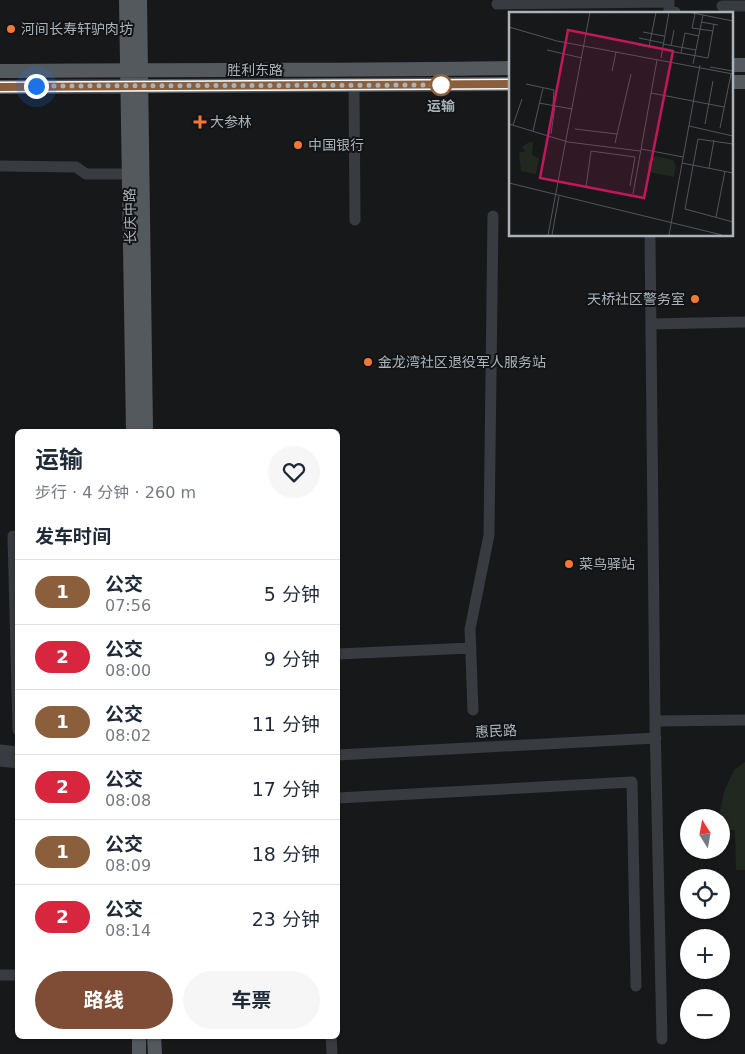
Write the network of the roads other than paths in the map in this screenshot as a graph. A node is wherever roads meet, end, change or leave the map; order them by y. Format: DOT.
graph roads {
  1 [pos="126,0"];
  2 [pos="140,0"];
  3 [pos="669,1"];
  4 [pos="576,2"];
  5 [pos="497,4"];
  6 [pos="722,6"];
  7 [pos="745,6"];
  8 [pos="732,65"];
  9 [pos="745,65"];
  10 [pos="509,68"];
  11 [pos="0,70"];
  12 [pos="134,70"];
  13 [pos="732,82"];
  14 [pos="745,82"];
  15 [pos="509,84"];
  16 [pos="134,86"];
  17 [pos="354,86"];
  18 [pos="0,87"];
  19 [pos="0,166"];
  20 [pos="129,174"];
  21 [pos="493,216"];
  22 [pos="355,220"];
  23 [pos="650,236"];
  24 [pos="745,322"];
  25 [pos="651,324"];
  26 [pos="133,429"];
  27 [pos="146,429"];
  28 [pos="0,536"];
  29 [pos="15,536"];
  30 [pos="471,648"];
  31 [pos="340,654"];
  32 [pos="473,710"];
  33 [pos="745,720"];
  34 [pos="655,721"];
  35 [pos="656,738"];
  36 [pos="0,750"];
  37 [pos="15,752"];
  38 [pos="340,755"];
  39 [pos="0,761"];
  40 [pos="15,763"];
  41 [pos="340,798"];
  42 [pos="0,975"];
  43 [pos="15,975"];
  44 [pos="636,986"];
  45 [pos="139,1039"];
  46 [pos="154,1039"];
  47 [pos="331,1039"];
  48 [pos="662,1039"];
  49 [pos="332,1053"];
  50 [pos="139,1054"];
  51 [pos="155,1054"];
  1 -- 12 [label="main road, 长庆中路"];
  2 -- 12 [label="main road, 长庆中路"];
  3 -- 4 [label="street"];
  4 -- 5 [label="street"];
  6 -- 7 [label="street"];
  8 -- 9 [label="main road"];
  10 -- 12 [label="main road, 胜利东路"];
  11 -- 12 [label="main road, 胜利东路"];
  12 -- 16 [label="main road, 长庆中路"];
  13 -- 14 [label="main road"];
  15 -- 17 [label="main road, 胜利东路"];
  16 -- 17 [label="main road, 胜利东路"];
  16 -- 18 [label="main road, 胜利东路"];
  16 -- 20 [label="main road, 长庆中路"];
  16 -- 27 [label="main road, 长庆中路"];
  17 -- 22 [label="street"];
  19 -- 20 [label="street"];
  20 -- 26 [label="main road, 长庆中路"];
  21 -- 30 [label="street"];
  23 -- 25 [label="street"];
  24 -- 25 [label="street"];
  25 -- 34 [label="street"];
  28 -- 29 [label="street"];
  30 -- 31 [label="street"];
  30 -- 32 [label="street"];
  33 -- 34 [label="street"];
  34 -- 35 [label="street"];
  35 -- 38 [label="street, 惠民路"];
  35 -- 48 [label="street"];
  36 -- 37 [label="street"];
  39 -- 40 [label="street"];
  41 -- 44 [label="street"];
  42 -- 43 [label="street"];
  45 -- 50 [label="main road"];
  46 -- 51 [label="main road"];
  47 -- 49 [label="street"];
}
